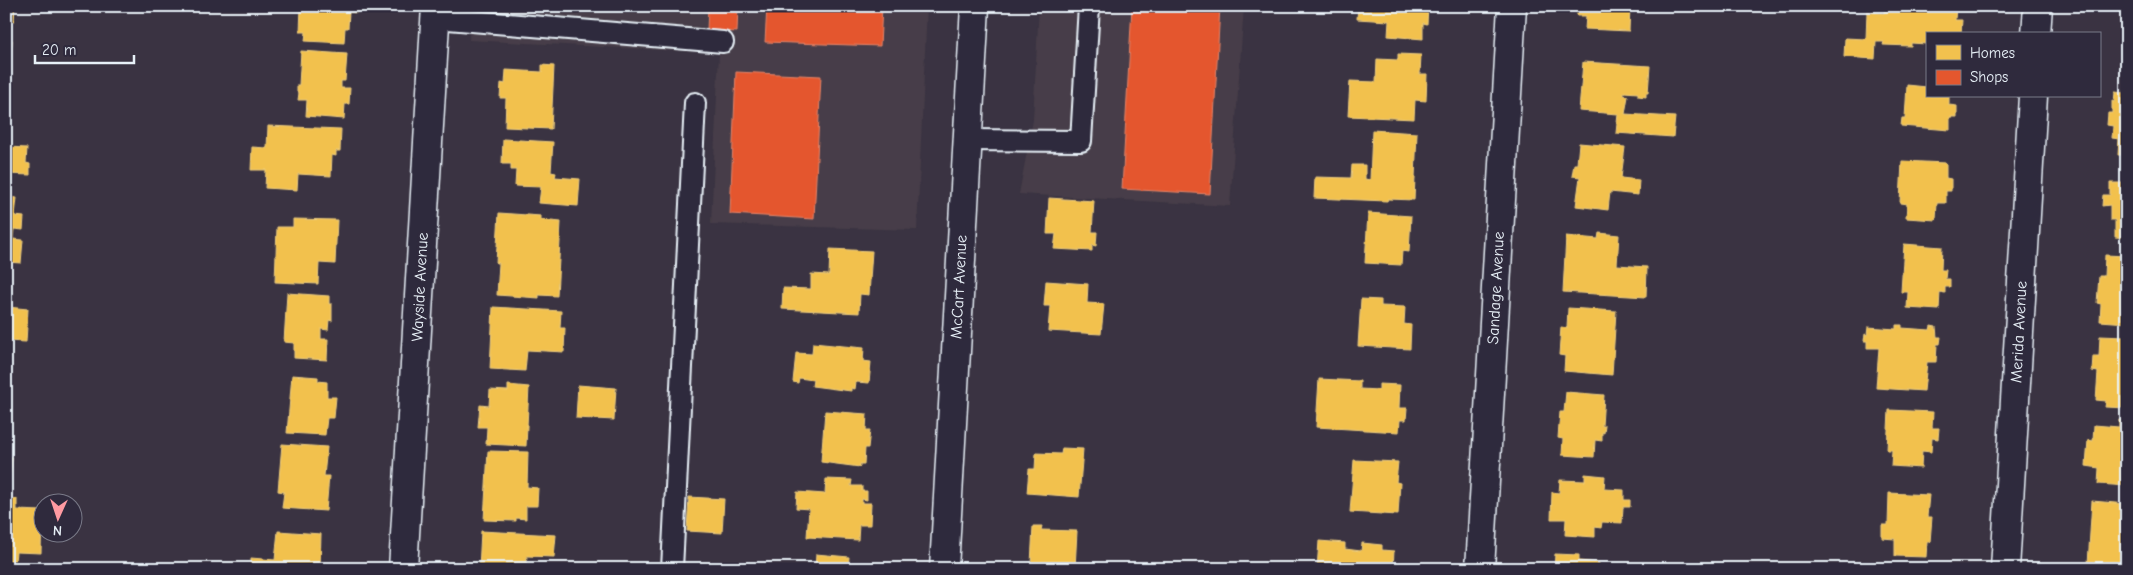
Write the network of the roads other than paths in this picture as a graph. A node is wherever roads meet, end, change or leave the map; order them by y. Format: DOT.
graph roads {
  1 [pos="975,6"];
  2 [pos="1089,6"];
  3 [pos="1512,6"];
  4 [pos="2038,6"];
  5 [pos="436,12"];
  6 [pos="2036,32"];
  7 [pos="723,42"];
  8 [pos="2032,98"];
  9 [pos="695,103"];
  10 [pos="967,140"];
  11 [pos="403,569"];
  12 [pos="672,569"];
  13 [pos="944,569"];
  14 [pos="1480,569"];
  15 [pos="2005,569"];
  1 -- 10 [label="street, McCart Avenue"];
  2 -- 10 [label="lane"];
  3 -- 14 [label="street, Sandage Avenue"];
  4 -- 6 [label="street"];
  5 -- 7 [label="lane"];
  5 -- 11 [label="street, Wayside Avenue"];
  8 -- 15 [label="street, Merida Avenue"];
  9 -- 12 [label="lane"];
  10 -- 13 [label="street, McCart Avenue"];
}
